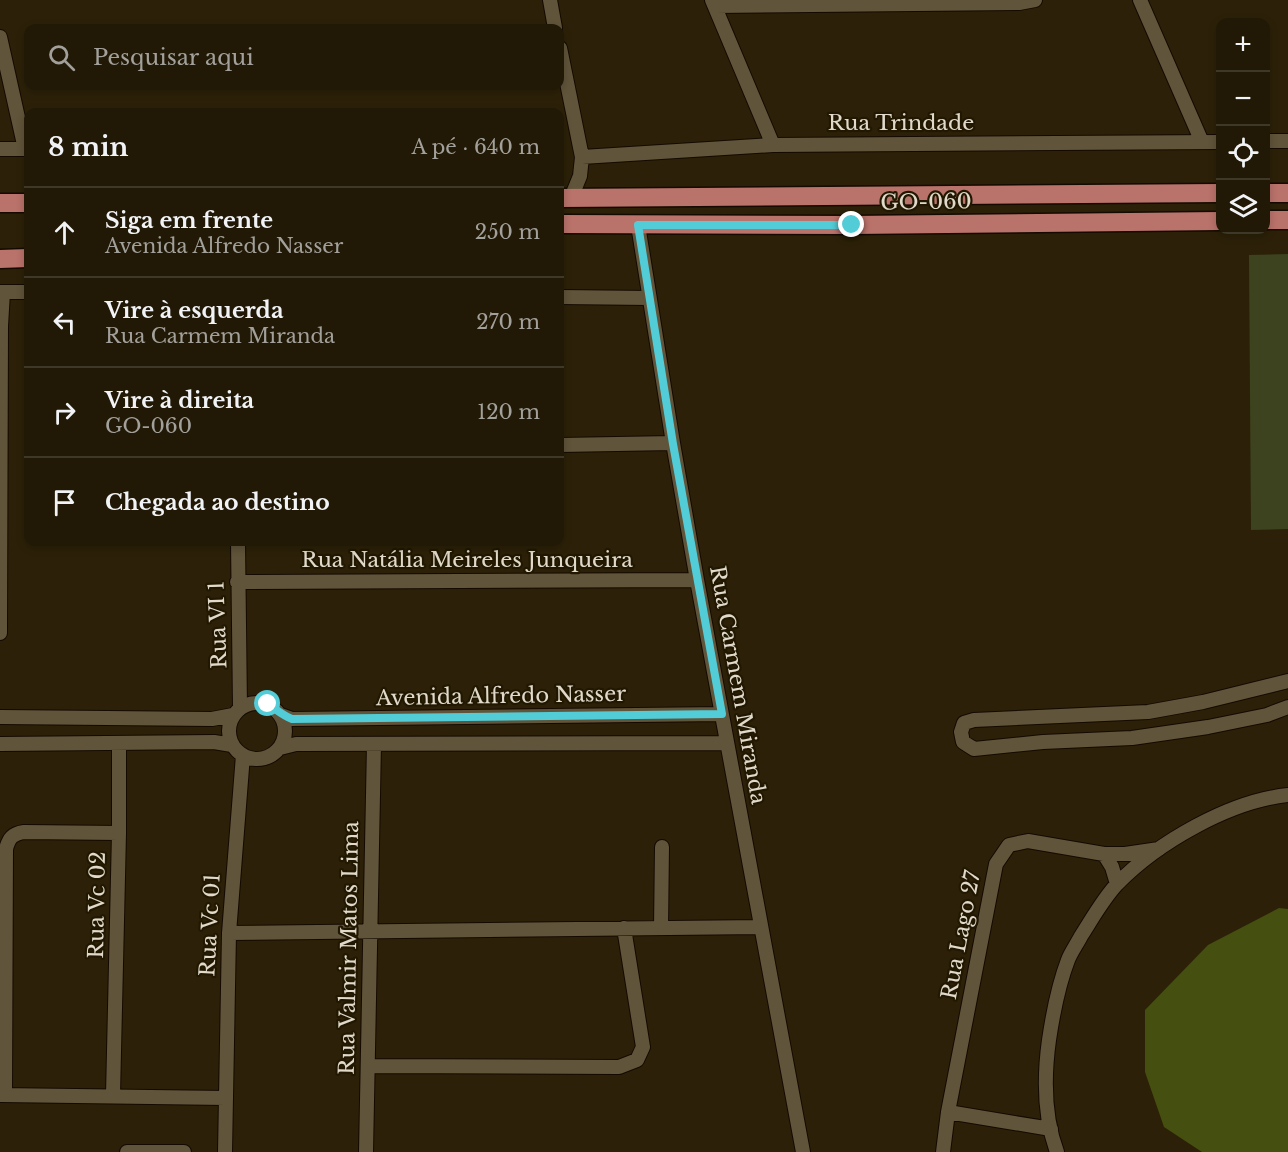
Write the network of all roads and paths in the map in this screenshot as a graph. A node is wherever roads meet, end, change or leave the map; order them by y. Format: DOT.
graph roads {
  1 [pos="549,0"];
  2 [pos="1035,0"];
  3 [pos="1140,0"];
  4 [pos="714,3"];
  5 [pos="554,24"];
  6 [pos="0,37"];
  7 [pos="564,68"];
  8 [pos="1270,141"];
  9 [pos="1288,141"];
  10 [pos="1202,142"];
  11 [pos="1216,142"];
  12 [pos="24,145"];
  13 [pos="773,145"];
  14 [pos="0,149"];
  15 [pos="24,149"];
  16 [pos="582,157"];
  17 [pos="1216,193"];
  18 [pos="1270,193"];
  19 [pos="1288,193"];
  20 [pos="565,198"];
  21 [pos="0,203"];
  22 [pos="24,203"];
  23 [pos="1270,220"];
  24 [pos="1288,220"];
  25 [pos="1216,221"];
  26 [pos="564,224"];
  27 [pos="638,225"];
  28 [pos="24,258"];
  29 [pos="1,259"];
  30 [pos="2,292"];
  31 [pos="24,292"];
  32 [pos="564,297"];
  33 [pos="649,298"];
  34 [pos="673,444"];
  35 [pos="564,445"];
  36 [pos="238,546"];
  37 [pos="697,580"];
  38 [pos="237,582"];
  39 [pos="0,633"];
  40 [pos="1288,681"];
  41 [pos="1288,707"];
  42 [pos="237,711"];
  43 [pos="722,714"];
  44 [pos="281,715"];
  45 [pos="0,717"];
  46 [pos="146,719"];
  47 [pos="145,742"];
  48 [pos="119,743"];
  49 [pos="727,743"];
  50 [pos="0,744"];
  51 [pos="374,744"];
  52 [pos="232,745"];
  53 [pos="280,748"];
  54 [pos="243,755"];
  55 [pos="1288,795"];
  56 [pos="119,833"];
  57 [pos="662,847"];
  58 [pos="1159,849"];
  59 [pos="1104,854"];
  60 [pos="1117,884"];
  61 [pos="761,927"];
  62 [pos="624,928"];
  63 [pos="661,928"];
  64 [pos="370,930"];
  65 [pos="229,933"];
  66 [pos="368,1066"];
  67 [pos="3,1095"];
  68 [pos="114,1095"];
  69 [pos="226,1098"];
  70 [pos="948,1112"];
  71 [pos="1051,1129"];
  72 [pos="127,1152"];
  73 [pos="184,1152"];
  74 [pos="225,1152"];
  75 [pos="366,1152"];
  76 [pos="804,1152"];
  77 [pos="943,1152"];
  78 [pos="1057,1152"];
  1 -- 5 [label="street"];
  2 -- 4 [label="street"];
  3 -- 10 [label="street"];
  4 -- 13 [label="street"];
  6 -- 12 [label="street"];
  7 -- 16 [label="street"];
  8 -- 9 [label="street"];
  10 -- 11 [label="street, Rua Trindade"];
  10 -- 13 [label="street, Rua Trindade"];
  13 -- 16 [label="street, Rua Trindade"];
  14 -- 15 [label="street"];
  16 -- 20 [label="street"];
  17 -- 20 [label="main road, GO-060 / GO-060"];
  18 -- 19 [label="main road"];
  21 -- 22 [label="main road"];
  23 -- 24 [label="main road"];
  25 -- 27 [label="main road, GO-060 / GO-060"];
  26 -- 27 [label="main road, GO-060 / GO-060"];
  27 -- 33 [label="street, Rua Carmem Miranda"];
  28 -- 29 [label="main road"];
  30 -- 31 [label="street"];
  30 -- 39 [label="street"];
  32 -- 33 [label="street"];
  33 -- 34 [label="street, Rua Carmem Miranda"];
  34 -- 35 [label="street"];
  34 -- 37 [label="street, Rua Carmem Miranda"];
  36 -- 38 [label="street, Rua VI 1"];
  37 -- 38 [label="street, Rua Natália Meireles Junqueira"];
  37 -- 43 [label="street, Rua Carmem Miranda"];
  38 -- 42 [label="street, Rua VI 1"];
  40 -- 41 [label="street"];
  42 -- 44 [label="street"];
  42 -- 46 [label="street"];
  42 -- 52 [label="street"];
  43 -- 44 [label="street, Avenida Alfredo Nasser"];
  43 -- 49 [label="street, Rua Carmem Miranda"];
  44 -- 53 [label="street"];
  45 -- 46 [label="street"];
  46 -- 47 [label="street"];
  47 -- 48 [label="street"];
  47 -- 52 [label="street"];
  48 -- 50 [label="street"];
  48 -- 56 [label="street"];
  49 -- 51 [label="street"];
  49 -- 61 [label="street, Rua Carmem Miranda"];
  51 -- 53 [label="street"];
  51 -- 64 [label="street, Rua Valmir Matos Lima"];
  52 -- 54 [label="street"];
  53 -- 54 [label="street"];
  54 -- 65 [label="street, Rua Vc 01"];
  55 -- 58 [label="street"];
  56 -- 67 [label="street, Rua Vc 02"];
  56 -- 68 [label="street, Rua Vc 02"];
  57 -- 63 [label="street"];
  58 -- 59 [label="street, Rua Lago 27"];
  58 -- 60 [label="street"];
  59 -- 60 [label="street"];
  59 -- 70 [label="street, Rua Lago 27"];
  60 -- 71 [label="street"];
  61 -- 63 [label="street"];
  61 -- 76 [label="street, Rua Carmem Miranda"];
  62 -- 63 [label="street"];
  62 -- 64 [label="street"];
  62 -- 66 [label="street"];
  64 -- 65 [label="street"];
  64 -- 66 [label="street, Rua Valmir Matos Lima"];
  65 -- 69 [label="street, Rua Vc 01"];
  66 -- 75 [label="street, Rua Valmir Matos Lima"];
  67 -- 68 [label="street"];
  68 -- 69 [label="street"];
  69 -- 74 [label="street, Rua Vc 01"];
  70 -- 71 [label="street"];
  70 -- 77 [label="street, Rua Lago 27"];
  71 -- 78 [label="street"];
  72 -- 73 [label="street"];
}
